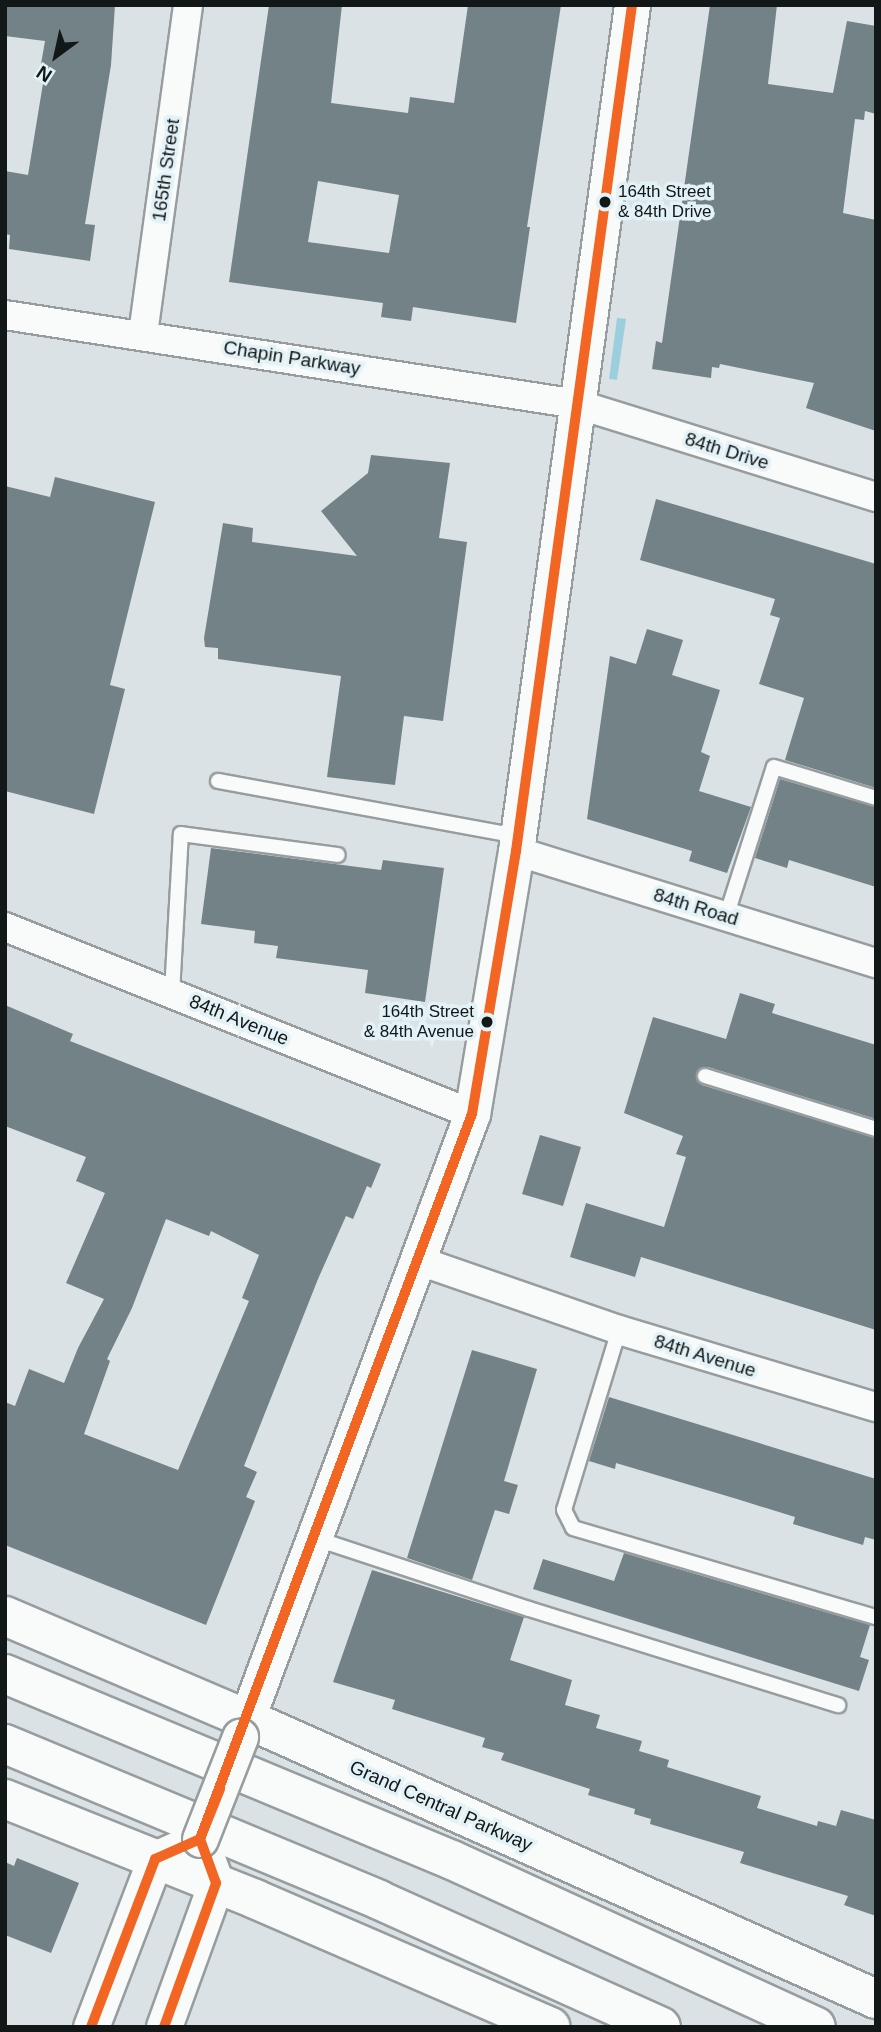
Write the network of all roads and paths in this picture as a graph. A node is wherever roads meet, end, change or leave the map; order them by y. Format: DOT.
graph roads {
  1 [pos="188,5"];
  2 [pos="632,5"];
  3 [pos="5,315"];
  4 [pos="143,334"];
  5 [pos="578,404"];
  6 [pos="876,497"];
  7 [pos="218,781"];
  8 [pos="876,798"];
  9 [pos="517,843"];
  10 [pos="338,855"];
  11 [pos="726,917"];
  12 [pos="5,927"];
  13 [pos="876,963"];
  14 [pos="172,993"];
  15 [pos="705,1076"];
  16 [pos="472,1114"];
  17 [pos="876,1129"];
  18 [pos="417,1260"];
  19 [pos="619,1330"];
  20 [pos="876,1407"];
  21 [pos="314,1538"];
  22 [pos="5,1616"];
  23 [pos="876,1617"];
  24 [pos="5,1674"];
  25 [pos="838,1706"];
  26 [pos="243,1728"];
  27 [pos="5,1744"];
  28 [pos="5,1799"];
  29 [pos="200,1839"];
  30 [pos="155,1859"];
  31 [pos="216,1883"];
  32 [pos="876,1999"];
  33 [pos="91,2027"];
  34 [pos="164,2027"];
  35 [pos="551,2027"];
  36 [pos="661,2027"];
  37 [pos="816,2027"];
  1 -- 4 [label="street, 165th Street"];
  2 -- 5 [label="street"];
  3 -- 4 [label="street, Chapin Parkway"];
  4 -- 5 [label="street, Chapin Parkway"];
  5 -- 6 [label="street, 84th Drive"];
  5 -- 9 [label="street"];
  7 -- 9 [label="lane"];
  8 -- 11 [label="lane"];
  9 -- 11 [label="street, 84th Road"];
  9 -- 16 [label="street"];
  10 -- 14 [label="lane"];
  11 -- 13 [label="street, 84th Road"];
  12 -- 14 [label="street, 84th Avenue"];
  14 -- 16 [label="street, 84th Avenue"];
  15 -- 17 [label="lane"];
  16 -- 18 [label="street"];
  18 -- 19 [label="street, 84th Avenue"];
  18 -- 21 [label="street"];
  19 -- 20 [label="street, 84th Avenue"];
  19 -- 23 [label="lane"];
  21 -- 25 [label="lane"];
  21 -- 26 [label="street"];
  22 -- 26 [label="main road, Grand Central Parkway"];
  24 -- 37 [label="main road"];
  26 -- 29 [label="street, bridge"];
  26 -- 32 [label="main road, Grand Central Parkway"];
  27 -- 36 [label="main road"];
  28 -- 30 [label="main road"];
  29 -- 30 [label="street"];
  29 -- 31 [label="street"];
  30 -- 31 [label="main road"];
  30 -- 33 [label="street"];
  31 -- 34 [label="street"];
  31 -- 35 [label="main road"];
}
